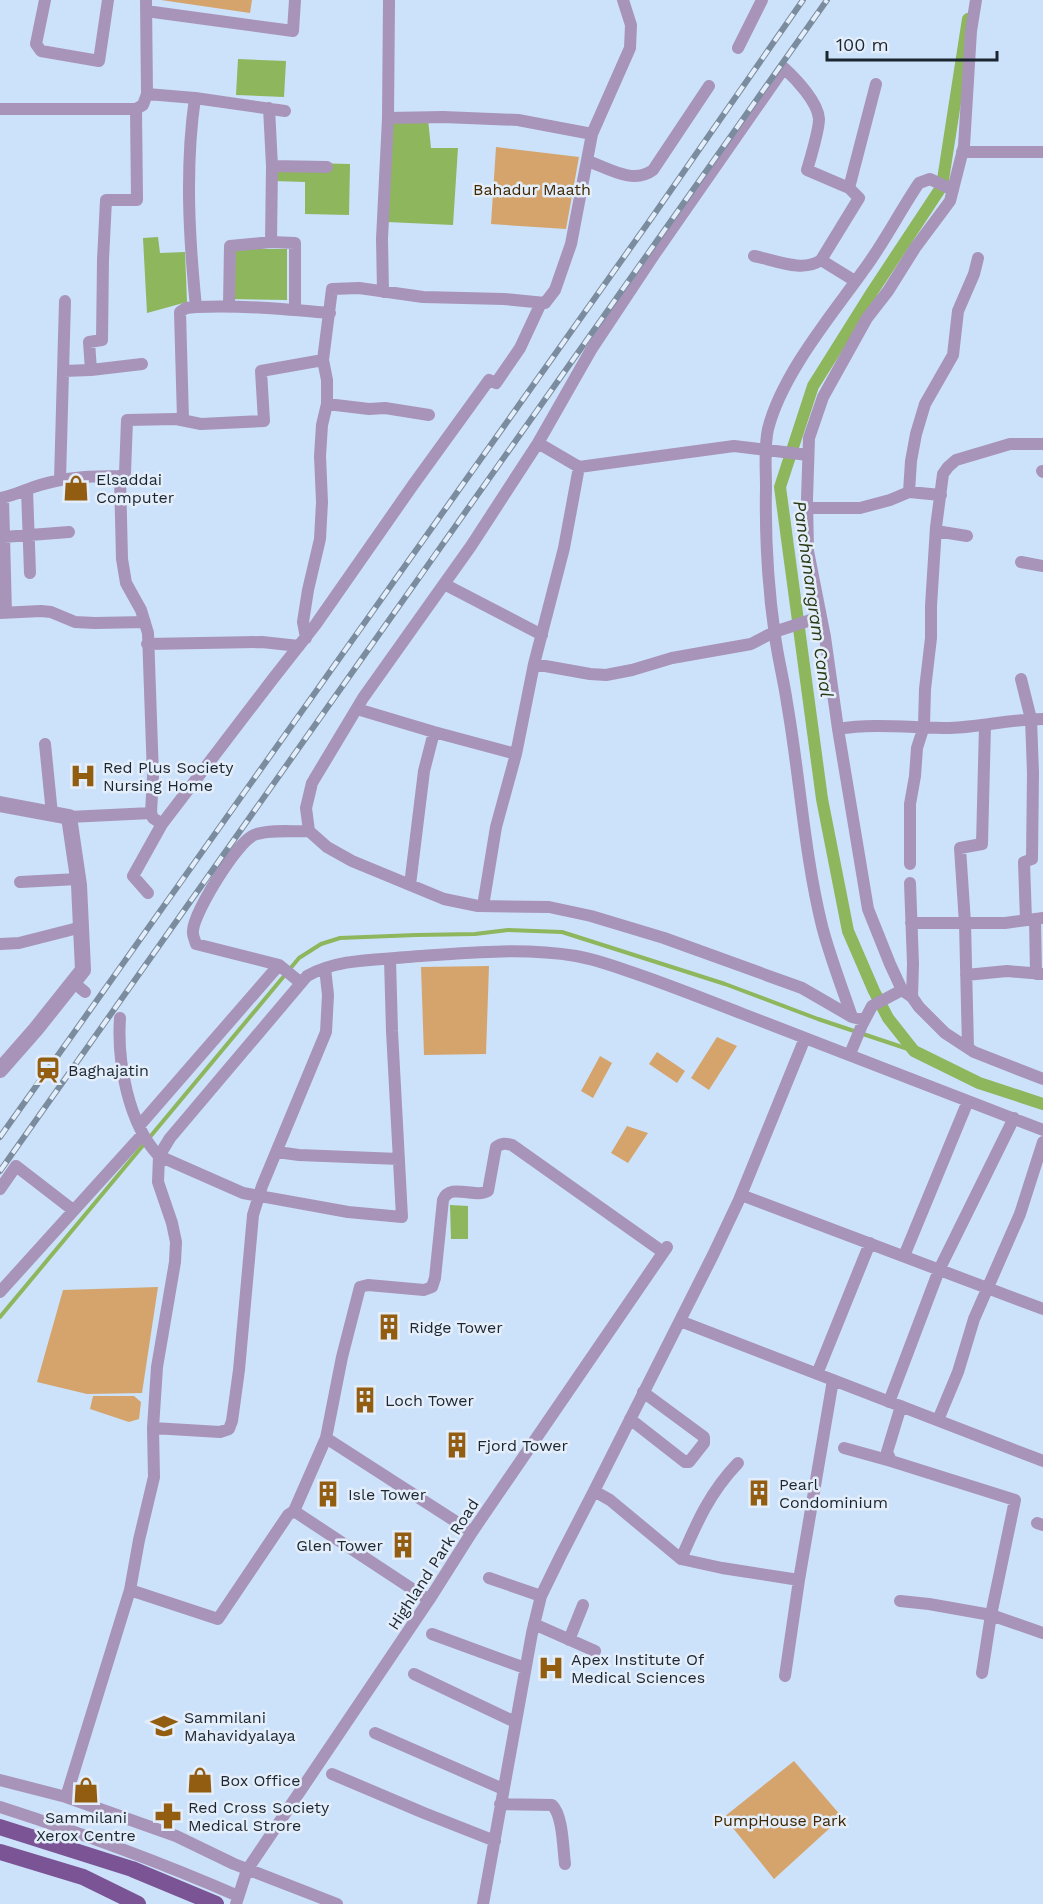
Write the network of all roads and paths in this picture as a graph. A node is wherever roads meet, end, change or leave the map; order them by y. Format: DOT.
graph roads {
  1 [pos="45,0"];
  2 [pos="108,0"];
  3 [pos="295,0"];
  4 [pos="389,0"];
  5 [pos="622,0"];
  6 [pos="762,0"];
  7 [pos="976,0"];
  8 [pos="146,5"];
  9 [pos="738,48"];
  10 [pos="876,84"];
  11 [pos="709,86"];
  12 [pos="147,93"];
  13 [pos="195,98"];
  14 [pos="269,108"];
  15 [pos="0,109"];
  16 [pos="136,109"];
  17 [pos="285,111"];
  18 [pos="388,118"];
  19 [pos="592,134"];
  20 [pos="962,152"];
  21 [pos="1043,152"];
  22 [pos="588,161"];
  23 [pos="272,166"];
  24 [pos="327,168"];
  25 [pos="849,188"];
  26 [pos="949,188"];
  27 [pos="271,242"];
  28 [pos="754,256"];
  29 [pos="978,258"];
  30 [pos="821,260"];
  31 [pos="855,281"];
  32 [pos="383,292"];
  33 [pos="65,301"];
  34 [pos="541,303"];
  35 [pos="230,305"];
  36 [pos="196,307"];
  37 [pos="295,310"];
  38 [pos="330,313"];
  39 [pos="323,360"];
  40 [pos="142,364"];
  41 [pos="91,369"];
  42 [pos="63,371"];
  43 [pos="327,404"];
  44 [pos="429,415"];
  45 [pos="183,419"];
  46 [pos="538,443"];
  47 [pos="1043,444"];
  48 [pos="771,450"];
  49 [pos="802,454"];
  50 [pos="579,467"];
  51 [pos="120,476"];
  52 [pos="60,480"];
  53 [pos="27,490"];
  54 [pos="909,492"];
  55 [pos="941,495"];
  56 [pos="2,498"];
  57 [pos="807,508"];
  58 [pos="936,531"];
  59 [pos="69,532"];
  60 [pos="29,534"];
  61 [pos="967,536"];
  62 [pos="4,537"];
  63 [pos="1021,562"];
  64 [pos="1043,566"];
  65 [pos="30,573"];
  66 [pos="444,584"];
  67 [pos="3,613"];
  68 [pos="820,617"];
  69 [pos="144,622"];
  70 [pos="774,632"];
  71 [pos="542,634"];
  72 [pos="302,642"];
  73 [pos="147,644"];
  74 [pos="534,664"];
  75 [pos="1021,679"];
  76 [pos="357,709"];
  77 [pos="1037,719"];
  78 [pos="985,725"];
  79 [pos="924,726"];
  80 [pos="838,729"];
  81 [pos="434,732"];
  82 [pos="45,744"];
  83 [pos="516,754"];
  84 [pos="0,804"];
  85 [pos="151,813"];
  86 [pos="60,816"];
  87 [pos="162,824"];
  88 [pos="304,831"];
  89 [pos="910,864"];
  90 [pos="78,879"];
  91 [pos="20,882"];
  92 [pos="910,883"];
  93 [pos="411,885"];
  94 [pos="148,893"];
  95 [pos="483,906"];
  96 [pos="1035,919"];
  97 [pos="911,923"];
  98 [pos="964,923"];
  99 [pos="82,927"];
  100 [pos="0,944"];
  101 [pos="390,959"];
  102 [pos="279,965"];
  103 [pos="325,968"];
  104 [pos="1040,974"];
  105 [pos="966,975"];
  106 [pos="298,980"];
  107 [pos="902,994"];
  108 [pos="120,1018"];
  109 [pos="859,1021"];
  110 [pos="806,1038"];
  111 [pos="968,1048"];
  112 [pos="852,1049"];
  113 [pos="2,1065"];
  114 [pos="1043,1079"];
  115 [pos="968,1101"];
  116 [pos="1014,1118"];
  117 [pos="1043,1130"];
  118 [pos="144,1136"];
  119 [pos="1043,1142"];
  120 [pos="277,1152"];
  121 [pos="159,1156"];
  122 [pos="399,1159"];
  123 [pos="0,1189"];
  124 [pos="741,1195"];
  125 [pos="259,1197"];
  126 [pos="73,1210"];
  127 [pos="870,1244"];
  128 [pos="904,1256"];
  129 [pos="939,1270"];
  130 [pos="988,1288"];
  131 [pos="0,1292"];
  132 [pos="1043,1310"];
  133 [pos="680,1321"];
  134 [pos="817,1374"];
  135 [pos="833,1380"];
  136 [pos="643,1392"];
  137 [pos="895,1404"];
  138 [pos="630,1419"];
  139 [pos="938,1420"];
  140 [pos="153,1428"];
  141 [pos="326,1438"];
  142 [pos="844,1448"];
  143 [pos="891,1461"];
  144 [pos="1043,1461"];
  145 [pos="738,1463"];
  146 [pos="594,1491"];
  147 [pos="294,1511"];
  148 [pos="472,1532"];
  149 [pos="681,1559"];
  150 [pos="489,1578"];
  151 [pos="799,1580"];
  152 [pos="130,1590"];
  153 [pos="542,1596"];
  154 [pos="429,1600"];
  155 [pos="900,1601"];
  156 [pos="583,1605"];
  157 [pos="991,1615"];
  158 [pos="534,1624"];
  159 [pos="1043,1633"];
  160 [pos="432,1634"];
  161 [pos="570,1640"];
  162 [pos="595,1651"];
  163 [pos="525,1668"];
  164 [pos="982,1673"];
  165 [pos="414,1674"];
  166 [pos="785,1676"];
  167 [pos="515,1722"];
  168 [pos="375,1733"];
  169 [pos="332,1774"];
  170 [pos="0,1780"];
  171 [pos="503,1789"];
  172 [pos="66,1797"];
  173 [pos="500,1804"];
  174 [pos="0,1807"];
  175 [pos="0,1827"];
  176 [pos="495,1841"];
  177 [pos="0,1852"];
  178 [pos="565,1864"];
  179 [pos="247,1870"];
  180 [pos="237,1900"];
  181 [pos="138,1904"];
  182 [pos="216,1904"];
  183 [pos="337,1904"];
  184 [pos="483,1904"];
  1 -- 2 [label="street"];
  3 -- 8 [label="street"];
  4 -- 18 [label="street"];
  5 -- 19 [label="street"];
  6 -- 9 [label="street"];
  7 -- 20 [label="street"];
  8 -- 12 [label="street"];
  10 -- 25 [label="street"];
  11 -- 22 [label="street"];
  12 -- 13 [label="street"];
  12 -- 16 [label="street"];
  13 -- 14 [label="street"];
  13 -- 36 [label="street"];
  14 -- 17 [label="street"];
  14 -- 23 [label="street"];
  15 -- 16 [label="street"];
  16 -- 41 [label="street"];
  18 -- 19 [label="street"];
  18 -- 32 [label="street"];
  19 -- 22 [label="street"];
  20 -- 21 [label="street"];
  20 -- 26 [label="street"];
  22 -- 34 [label="street"];
  23 -- 24 [label="street"];
  23 -- 27 [label="street"];
  25 -- 30 [label="street"];
  25 -- 46 [label="street"];
  26 -- 31 [label="street"];
  26 -- 49 [label="street"];
  27 -- 35 [label="street"];
  27 -- 37 [label="street"];
  28 -- 30 [label="street"];
  29 -- 54 [label="street"];
  30 -- 31 [label="street"];
  31 -- 48 [label="street"];
  32 -- 34 [label="street"];
  32 -- 38 [label="street"];
  33 -- 42 [label="street"];
  34 -- 72 [label="street"];
  35 -- 36 [label="street"];
  35 -- 37 [label="street"];
  36 -- 45 [label="street"];
  37 -- 38 [label="street"];
  38 -- 39 [label="street"];
  39 -- 43 [label="street"];
  39 -- 45 [label="street"];
  40 -- 41 [label="street"];
  41 -- 42 [label="street"];
  42 -- 52 [label="street"];
  43 -- 44 [label="street"];
  43 -- 72 [label="street"];
  45 -- 51 [label="street"];
  46 -- 50 [label="street"];
  46 -- 66 [label="street"];
  47 -- 55 [label="street"];
  48 -- 49 [label="street"];
  48 -- 50 [label="street"];
  48 -- 70 [label="street"];
  49 -- 57 [label="street"];
  50 -- 71 [label="street"];
  51 -- 52 [label="street"];
  51 -- 69 [label="street"];
  52 -- 53 [label="street"];
  53 -- 56 [label="street"];
  53 -- 60 [label="street"];
  54 -- 55 [label="street"];
  54 -- 57 [label="street"];
  55 -- 58 [label="street"];
  56 -- 62 [label="street"];
  57 -- 68 [label="street"];
  58 -- 61 [label="street"];
  58 -- 79 [label="street"];
  59 -- 60 [label="street"];
  60 -- 62 [label="street"];
  60 -- 65 [label="street"];
  62 -- 67 [label="street"];
  63 -- 64 [label="street"];
  66 -- 71 [label="street"];
  66 -- 76 [label="street"];
  67 -- 69 [label="street"];
  68 -- 70 [label="street"];
  68 -- 80 [label="street"];
  69 -- 73 [label="street"];
  70 -- 74 [label="street"];
  70 -- 109 [label="street"];
  71 -- 74 [label="street"];
  72 -- 73 [label="street"];
  72 -- 87 [label="street"];
  73 -- 85 [label="street"];
  74 -- 83 [label="street"];
  75 -- 77 [label="street"];
  76 -- 81 [label="street"];
  76 -- 88 [label="street"];
  77 -- 78 [label="street"];
  77 -- 96 [label="street"];
  78 -- 79 [label="street"];
  78 -- 98 [label="street"];
  79 -- 80 [label="street"];
  79 -- 89 [label="street"];
  80 -- 107 [label="street"];
  81 -- 83 [label="street"];
  81 -- 93 [label="street"];
  82 -- 86 [label="street"];
  83 -- 95 [label="street"];
  84 -- 86 [label="street"];
  85 -- 86 [label="street"];
  85 -- 87 [label="street"];
  86 -- 90 [label="street"];
  87 -- 94 [label="street"];
  88 -- 93 [label="street"];
  88 -- 102 [label="street"];
  90 -- 91 [label="street"];
  90 -- 99 [label="street"];
  92 -- 97 [label="street"];
  93 -- 95 [label="street"];
  95 -- 109 [label="street"];
  96 -- 98 [label="street"];
  96 -- 104 [label="street"];
  97 -- 98 [label="street"];
  97 -- 107 [label="street"];
  98 -- 105 [label="street"];
  99 -- 100 [label="street"];
  99 -- 113 [label="street"];
  101 -- 103 [label="street"];
  101 -- 110 [label="street"];
  101 -- 122 [label="street"];
  102 -- 106 [label="street"];
  102 -- 118 [label="street"];
  103 -- 106 [label="street"];
  103 -- 120 [label="street"];
  104 -- 105 [label="street"];
  105 -- 111 [label="street"];
  106 -- 121 [label="street"];
  107 -- 109 [label="street"];
  107 -- 111 [label="street"];
  108 -- 118 [label="street"];
  109 -- 112 [label="street"];
  110 -- 112 [label="street"];
  110 -- 124 [label="street"];
  111 -- 114 [label="street"];
  112 -- 115 [label="street"];
  115 -- 116 [label="street"];
  115 -- 128 [label="street"];
  116 -- 117 [label="street"];
  116 -- 129 [label="street"];
  118 -- 121 [label="street"];
  118 -- 126 [label="street"];
  119 -- 130 [label="street"];
  120 -- 122 [label="street"];
  120 -- 125 [label="street"];
  121 -- 125 [label="street"];
  121 -- 140 [label="street"];
  122 -- 125 [label="street"];
  123 -- 126 [label="street"];
  124 -- 127 [label="street"];
  124 -- 133 [label="street"];
  125 -- 140 [label="street"];
  126 -- 131 [label="street"];
  127 -- 128 [label="street"];
  127 -- 134 [label="street"];
  128 -- 129 [label="street"];
  129 -- 130 [label="street"];
  129 -- 137 [label="street"];
  130 -- 132 [label="street"];
  130 -- 139 [label="street"];
  133 -- 134 [label="street"];
  133 -- 136 [label="street"];
  134 -- 135 [label="street"];
  135 -- 137 [label="street"];
  135 -- 151 [label="street"];
  136 -- 138 [label="street"];
  136 -- 138 [label="street"];
  137 -- 139 [label="street"];
  137 -- 143 [label="street"];
  138 -- 146 [label="street"];
  139 -- 144 [label="street"];
  140 -- 152 [label="street"];
  141 -- 147 [label="street"];
  141 -- 148 [label="street"];
  141 -- 148 [label="street, Highland Park Road"];
  142 -- 143 [label="street"];
  143 -- 157 [label="street"];
  145 -- 149 [label="street"];
  146 -- 149 [label="street"];
  146 -- 153 [label="street"];
  147 -- 152 [label="street"];
  147 -- 154 [label="street"];
  148 -- 154 [label="street, Highland Park Road"];
  149 -- 151 [label="street"];
  150 -- 153 [label="street"];
  151 -- 166 [label="street"];
  152 -- 172 [label="street"];
  153 -- 158 [label="street"];
  154 -- 179 [label="street, Highland Park Road"];
  155 -- 157 [label="street"];
  156 -- 161 [label="street"];
  157 -- 159 [label="street"];
  157 -- 164 [label="street"];
  158 -- 161 [label="street"];
  158 -- 163 [label="street"];
  160 -- 163 [label="street"];
  161 -- 162 [label="street"];
  163 -- 167 [label="street"];
  165 -- 167 [label="street"];
  167 -- 171 [label="street"];
  168 -- 171 [label="street"];
  169 -- 176 [label="street"];
  170 -- 172 [label="street"];
  171 -- 173 [label="street"];
  172 -- 179 [label="street"];
  173 -- 176 [label="street"];
  173 -- 178 [label="street"];
  174 -- 180 [label="street"];
  175 -- 182 [label="main road"];
  176 -- 184 [label="street"];
  177 -- 181 [label="main road"];
  179 -- 180 [label="street, Highland Park Road"];
  179 -- 183 [label="street"];
}
